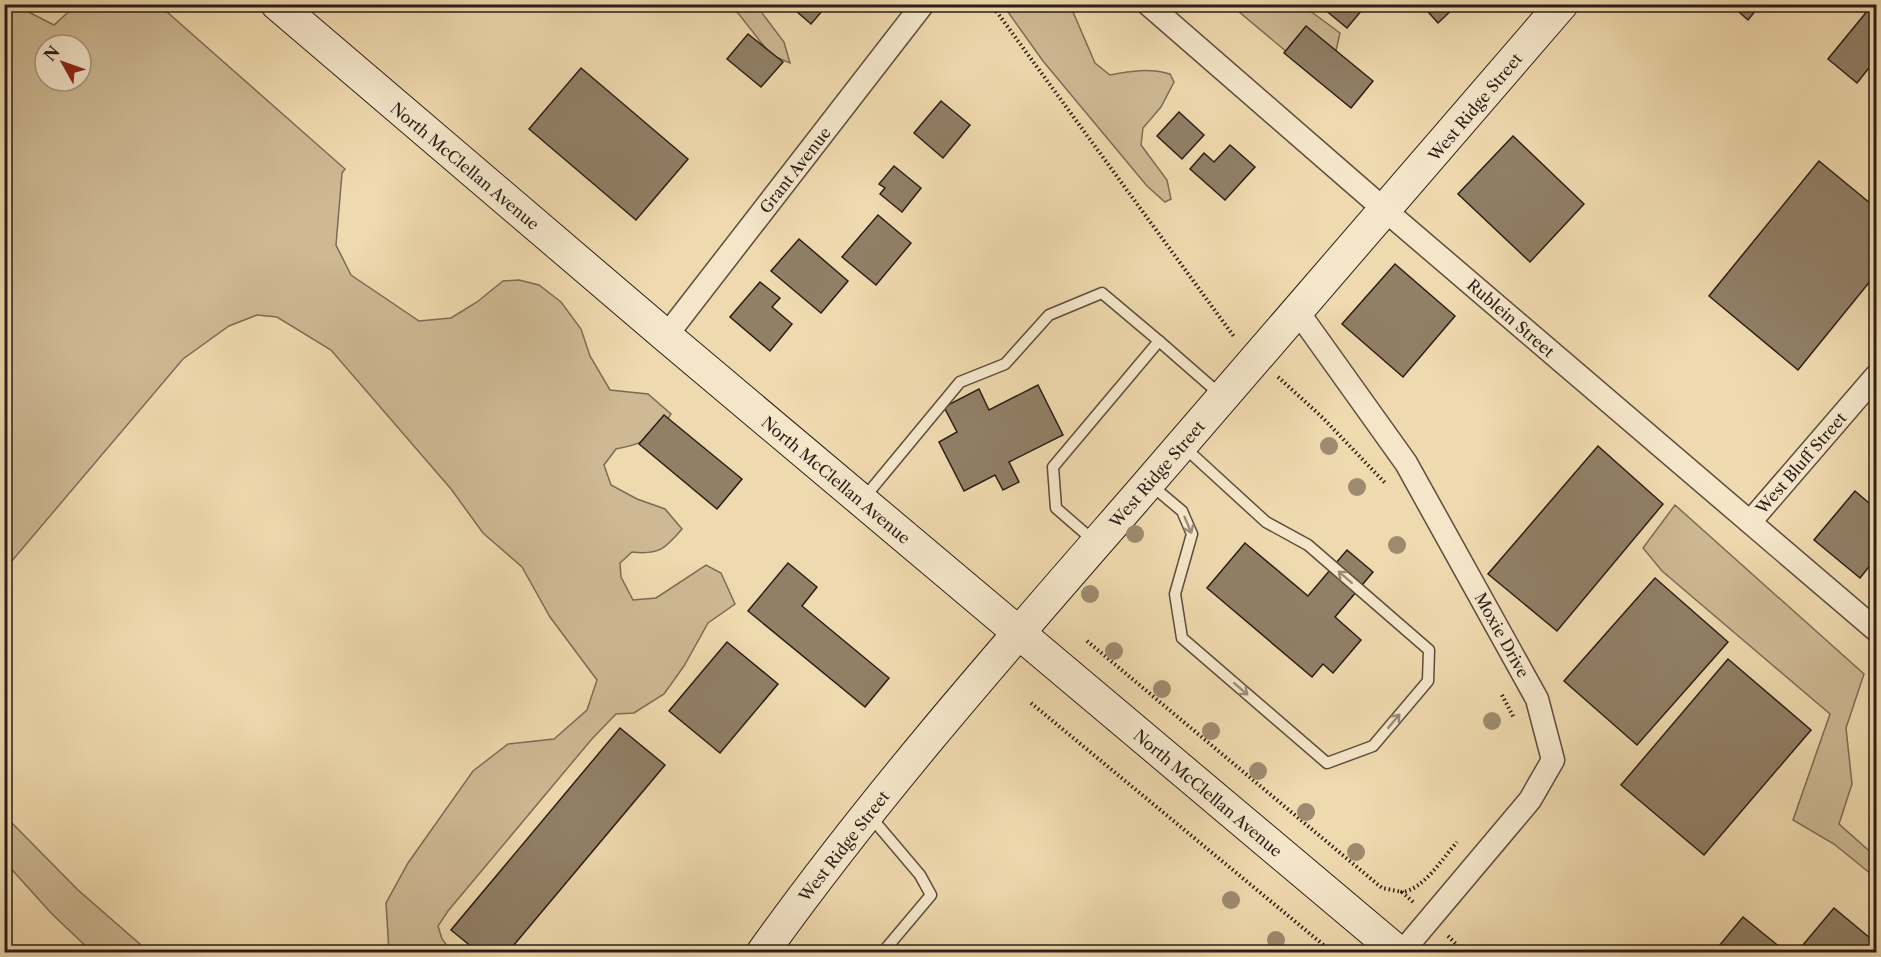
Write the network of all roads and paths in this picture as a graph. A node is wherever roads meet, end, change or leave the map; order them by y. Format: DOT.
graph roads {
  1 [pos="277,4"];
  2 [pos="923,4"];
  3 [pos="991,4"];
  4 [pos="1148,4"];
  5 [pos="1562,4"];
  6 [pos="1386,211"];
  7 [pos="1298,312"];
  8 [pos="666,336"];
  9 [pos="1233,336"];
  10 [pos="1159,341"];
  11 [pos="1876,376"];
  12 [pos="1224,398"];
  13 [pos="1182,445"];
  14 [pos="1149,483"];
  15 [pos="861,501"];
  16 [pos="1750,522"];
  17 [pos="1096,543"];
  18 [pos="1876,630"];
  19 [pos="1018,633"];
  20 [pos="1087,641"];
  21 [pos="1031,704"];
  22 [pos="868,814"];
  23 [pos="1402,892"];
  24 [pos="763,952"];
  25 [pos="883,952"];
  26 [pos="1332,952"];
  27 [pos="1400,952"];
  1 -- 8 [label="main road, North McClellan Avenue"];
  2 -- 8 [label="street, Grant Avenue"];
  3 -- 9 [label="path"];
  4 -- 6 [label="street, Rublein Street"];
  5 -- 6 [label="main road, West Ridge Street"];
  6 -- 7 [label="main road, West Ridge Street"];
  6 -- 16 [label="street, Rublein Street"];
  7 -- 12 [label="main road, West Ridge Street"];
  7 -- 27 [label="street, Moxie Drive"];
  8 -- 15 [label="main road, North McClellan Avenue"];
  10 -- 12 [label="lane"];
  10 -- 15 [label="lane"];
  10 -- 17 [label="lane"];
  11 -- 16 [label="street, West Bluff Street"];
  12 -- 13 [label="main road, West Ridge Street"];
  13 -- 14 [label="main road, West Ridge Street"];
  14 -- 13 [label="lane, one-way"];
  14 -- 17 [label="main road, West Ridge Street"];
  15 -- 19 [label="main road, North McClellan Avenue"];
  16 -- 18 [label="street, Rublein Street"];
  17 -- 19 [label="main road, West Ridge Street"];
  19 -- 22 [label="main road, West Ridge Street"];
  19 -- 27 [label="main road, North McClellan Avenue"];
  20 -- 23 [label="path"];
  21 -- 26 [label="path"];
  22 -- 24 [label="main road, West Ridge Street"];
  22 -- 25 [label="lane"];
}
